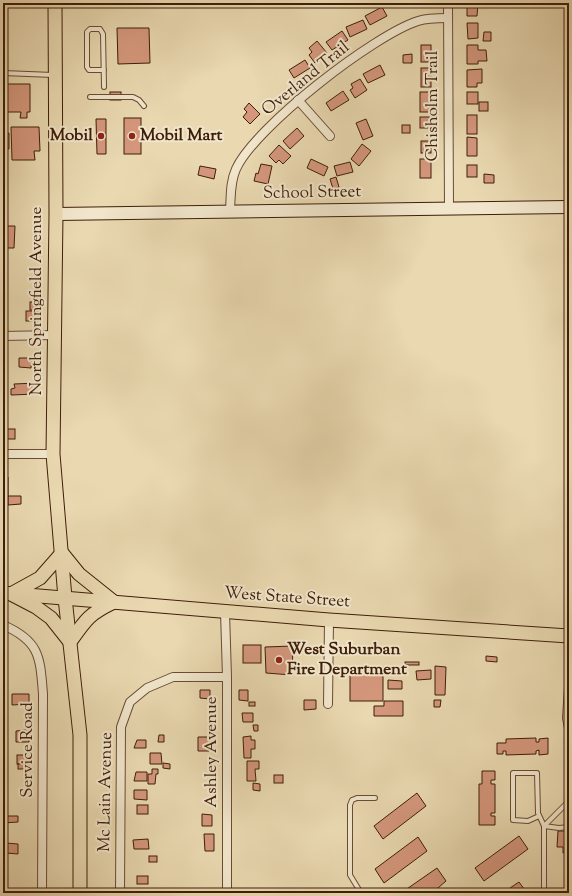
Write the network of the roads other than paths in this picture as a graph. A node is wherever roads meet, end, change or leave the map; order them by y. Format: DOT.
graph roads {
  1 [pos="55,3"];
  2 [pos="448,3"];
  3 [pos="448,18"];
  4 [pos="104,70"];
  5 [pos="3,73"];
  6 [pos="54,75"];
  7 [pos="104,87"];
  8 [pos="90,97"];
  9 [pos="298,100"];
  10 [pos="144,106"];
  11 [pos="330,136"];
  12 [pos="569,207"];
  13 [pos="449,208"];
  14 [pos="230,210"];
  15 [pos="56,214"];
  16 [pos="55,335"];
  17 [pos="3,336"];
  18 [pos="3,454"];
  19 [pos="53,454"];
  20 [pos="62,553"];
  21 [pos="7,593"];
  22 [pos="65,598"];
  23 [pos="114,602"];
  24 [pos="225,612"];
  25 [pos="329,620"];
  26 [pos="3,625"];
  27 [pos="569,636"];
  28 [pos="70,642"];
  29 [pos="227,677"];
  30 [pos="569,687"];
  31 [pos="328,704"];
  32 [pos="569,728"];
  33 [pos="375,798"];
  34 [pos="569,801"];
  35 [pos="539,816"];
  36 [pos="544,826"];
  37 [pos="569,827"];
  38 [pos="42,893"];
  39 [pos="80,893"];
  40 [pos="120,893"];
  41 [pos="227,893"];
  42 [pos="361,893"];
  43 [pos="544,893"];
  1 -- 6 [label="main road, North Springfield Avenue"];
  2 -- 3 [label="street, Chisholm Trail"];
  3 -- 9 [label="street, Overland Trail"];
  3 -- 13 [label="street, Chisholm Trail"];
  4 -- 4 [label="lane"];
  4 -- 7 [label="lane"];
  5 -- 6 [label="lane"];
  6 -- 15 [label="main road, North Springfield Avenue"];
  8 -- 10 [label="lane"];
  9 -- 11 [label="street"];
  9 -- 14 [label="street, Overland Trail"];
  12 -- 13 [label="main road, School Street"];
  13 -- 14 [label="main road, School Street"];
  14 -- 15 [label="main road, School Street"];
  15 -- 16 [label="main road, North Springfield Avenue"];
  16 -- 17 [label="street"];
  16 -- 19 [label="main road, North Springfield Avenue"];
  18 -- 19 [label="street"];
  19 -- 20 [label="main road, North Springfield Avenue"];
  20 -- 21 [label="main road"];
  20 -- 22 [label="main road, North Springfield Avenue"];
  20 -- 23 [label="main road"];
  21 -- 22 [label="main road, West State Street"];
  21 -- 28 [label="main road"];
  22 -- 23 [label="main road, West State Street"];
  22 -- 28 [label="main road, North Springfield Avenue"];
  23 -- 24 [label="main road, West State Street"];
  23 -- 28 [label="main road"];
  24 -- 25 [label="main road, West State Street"];
  24 -- 29 [label="street, Ashley Avenue"];
  25 -- 27 [label="main road, West State Street"];
  25 -- 31 [label="street"];
  26 -- 38 [label="street, Service Road"];
  28 -- 39 [label="main road, North Springfield Avenue"];
  29 -- 40 [label="street, Mc Lain Avenue"];
  29 -- 41 [label="street, Ashley Avenue"];
  30 -- 32 [label="street"];
  33 -- 42 [label="lane"];
  34 -- 36 [label="lane"];
  35 -- 35 [label="lane"];
  35 -- 36 [label="lane"];
  36 -- 37 [label="lane"];
  36 -- 43 [label="lane"];
}
